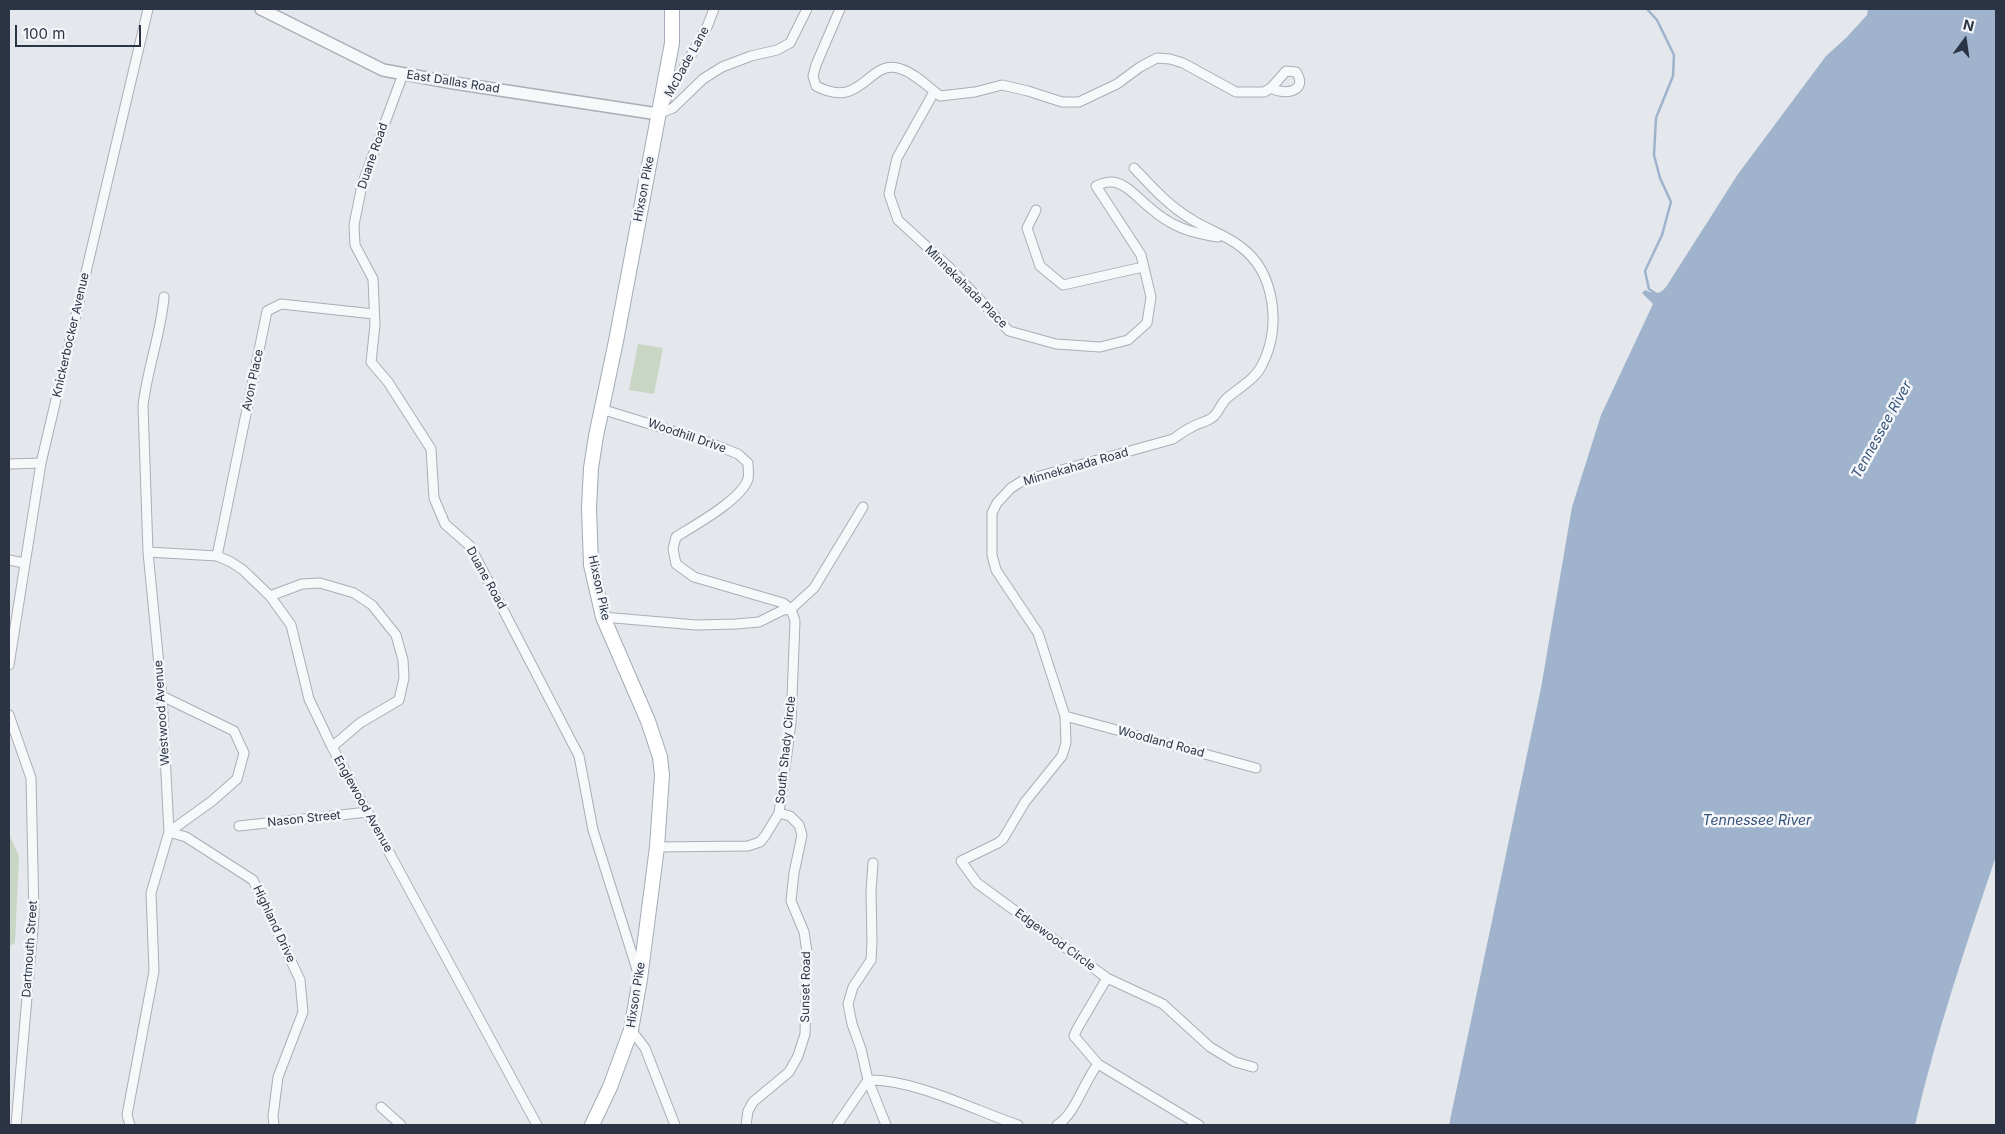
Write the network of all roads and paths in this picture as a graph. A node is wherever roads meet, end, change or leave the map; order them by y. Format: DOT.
graph roads {
  1 [pos="148,9"];
  2 [pos="261,9"];
  3 [pos="672,9"];
  4 [pos="714,9"];
  5 [pos="807,9"];
  6 [pos="840,9"];
  7 [pos="403,74"];
  8 [pos="1272,88"];
  9 [pos="934,92"];
  10 [pos="658,114"];
  11 [pos="1134,168"];
  12 [pos="1036,210"];
  13 [pos="1225,238"];
  14 [pos="1143,267"];
  15 [pos="164,297"];
  16 [pos="374,314"];
  17 [pos="601,409"];
  18 [pos="41,463"];
  19 [pos="9,464"];
  20 [pos="863,507"];
  21 [pos="148,552"];
  22 [pos="217,556"];
  23 [pos="9,560"];
  24 [pos="24,563"];
  25 [pos="270,596"];
  26 [pos="791,609"];
  27 [pos="603,617"];
  28 [pos="9,665"];
  29 [pos="162,696"];
  30 [pos="9,716"];
  31 [pos="1066,716"];
  32 [pos="332,747"];
  33 [pos="1256,768"];
  34 [pos="368,812"];
  35 [pos="779,813"];
  36 [pos="239,826"];
  37 [pos="170,832"];
  38 [pos="657,847"];
  39 [pos="961,861"];
  40 [pos="873,863"];
  41 [pos="1106,978"];
  42 [pos="640,979"];
  43 [pos="631,1030"];
  44 [pos="1098,1064"];
  45 [pos="1253,1067"];
  46 [pos="868,1080"];
  47 [pos="381,1107"];
  48 [pos="16,1125"];
  49 [pos="130,1125"];
  50 [pos="274,1125"];
  51 [pos="401,1125"];
  52 [pos="537,1125"];
  53 [pos="592,1125"];
  54 [pos="675,1125"];
  55 [pos="746,1125"];
  56 [pos="836,1125"];
  57 [pos="886,1125"];
  58 [pos="1018,1125"];
  59 [pos="1057,1125"];
  60 [pos="1199,1125"];
  1 -- 18 [label="street, Knickerbocker Avenue"];
  2 -- 7 [label="street, East Dallas Road"];
  3 -- 10 [label="main road, Hixson Pike"];
  4 -- 10 [label="street, McDade Lane"];
  5 -- 10 [label="street"];
  6 -- 9 [label="street"];
  7 -- 10 [label="street, East Dallas Road"];
  7 -- 16 [label="street, Duane Road"];
  8 -- 9 [label="street"];
  9 -- 14 [label="street, Minnekahada Place"];
  10 -- 17 [label="main road, Hixson Pike"];
  11 -- 13 [label="street, Minnekahada Road"];
  12 -- 14 [label="street"];
  13 -- 14 [label="street, Minnekahada Place"];
  13 -- 31 [label="street, Minnekahada Road"];
  15 -- 21 [label="street, Westwood Avenue"];
  16 -- 22 [label="street, Avon Place"];
  16 -- 42 [label="street, Duane Road"];
  17 -- 26 [label="street, Woodhill Drive"];
  17 -- 27 [label="main road, Hixson Pike"];
  18 -- 19 [label="street"];
  18 -- 24 [label="street, Knickerbocker Avenue"];
  20 -- 26 [label="street"];
  21 -- 22 [label="street, Englewood Avenue"];
  21 -- 29 [label="street, Westwood Avenue"];
  22 -- 25 [label="street, Englewood Avenue"];
  23 -- 24 [label="street"];
  24 -- 28 [label="street, Knickerbocker Avenue"];
  25 -- 32 [label="street, Englewood Avenue"];
  25 -- 32 [label="street"];
  26 -- 27 [label="street"];
  26 -- 35 [label="street, South Shady Circle"];
  27 -- 38 [label="main road, Hixson Pike"];
  29 -- 37 [label="street, Westwood Avenue"];
  29 -- 37 [label="street"];
  30 -- 48 [label="street, Dartmouth Street"];
  31 -- 33 [label="street, Woodland Road"];
  31 -- 39 [label="street, Minnekahada Road"];
  32 -- 34 [label="street, Englewood Avenue"];
  34 -- 36 [label="street, Nason Street"];
  34 -- 52 [label="street, Englewood Avenue"];
  35 -- 38 [label="street, South Shady Circle"];
  35 -- 55 [label="street, Sunset Road"];
  37 -- 49 [label="street, Westwood Avenue"];
  37 -- 50 [label="street, Highland Drive"];
  38 -- 42 [label="main road, Hixson Pike"];
  39 -- 41 [label="street, Edgewood Circle"];
  40 -- 46 [label="street"];
  41 -- 44 [label="street, Edgewood Circle"];
  41 -- 45 [label="street"];
  42 -- 43 [label="main road, Hixson Pike"];
  43 -- 53 [label="main road, Hixson Pike"];
  43 -- 54 [label="street"];
  44 -- 59 [label="street"];
  44 -- 60 [label="street"];
  46 -- 56 [label="street"];
  46 -- 57 [label="street"];
  46 -- 58 [label="street"];
  47 -- 51 [label="street"];
}
